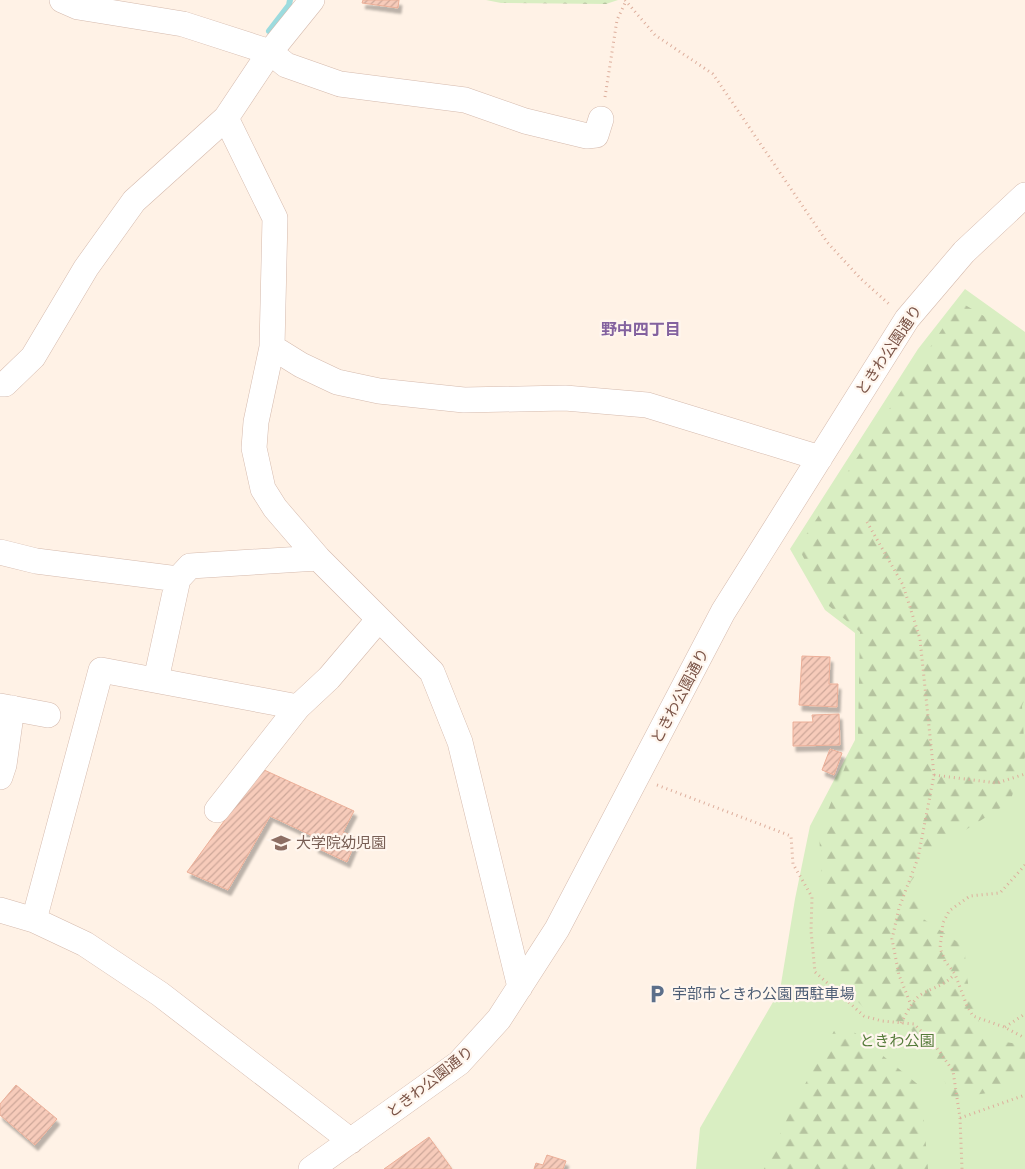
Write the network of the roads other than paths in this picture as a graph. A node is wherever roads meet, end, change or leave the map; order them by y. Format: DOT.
graph roads {
  1 [pos="62,0"];
  2 [pos="312,0"];
  3 [pos="270,52"];
  4 [pos="226,118"];
  5 [pos="601,119"];
  6 [pos="1025,195"];
  7 [pos="272,347"];
  8 [pos="0,384"];
  9 [pos="820,458"];
  10 [pos="0,552"];
  11 [pos="318,558"];
  12 [pos="178,579"];
  13 [pos="379,619"];
  14 [pos="156,680"];
  15 [pos="6,707"];
  16 [pos="298,707"];
  17 [pos="48,715"];
  18 [pos="0,777"];
  19 [pos="217,810"];
  20 [pos="0,910"];
  21 [pos="34,920"];
  22 [pos="520,987"];
  23 [pos="351,1141"];
  24 [pos="311,1169"];
  1 -- 3 [label="street"];
  2 -- 3 [label="street"];
  3 -- 4 [label="street"];
  3 -- 5 [label="street"];
  4 -- 7 [label="street"];
  4 -- 8 [label="street"];
  6 -- 9 [label="street, ときわ公園通り"];
  7 -- 9 [label="street"];
  7 -- 11 [label="street"];
  9 -- 22 [label="street, ときわ公園通り"];
  10 -- 12 [label="street"];
  11 -- 12 [label="street"];
  11 -- 13 [label="street"];
  12 -- 14 [label="street"];
  13 -- 16 [label="street"];
  13 -- 22 [label="street"];
  14 -- 16 [label="street"];
  14 -- 21 [label="street"];
  15 -- 17 [label="street"];
  15 -- 18 [label="street"];
  16 -- 19 [label="street"];
  20 -- 21 [label="street"];
  21 -- 23 [label="street"];
  22 -- 23 [label="street, ときわ公園通り"];
  23 -- 24 [label="street, ときわ公園通り"];
}
